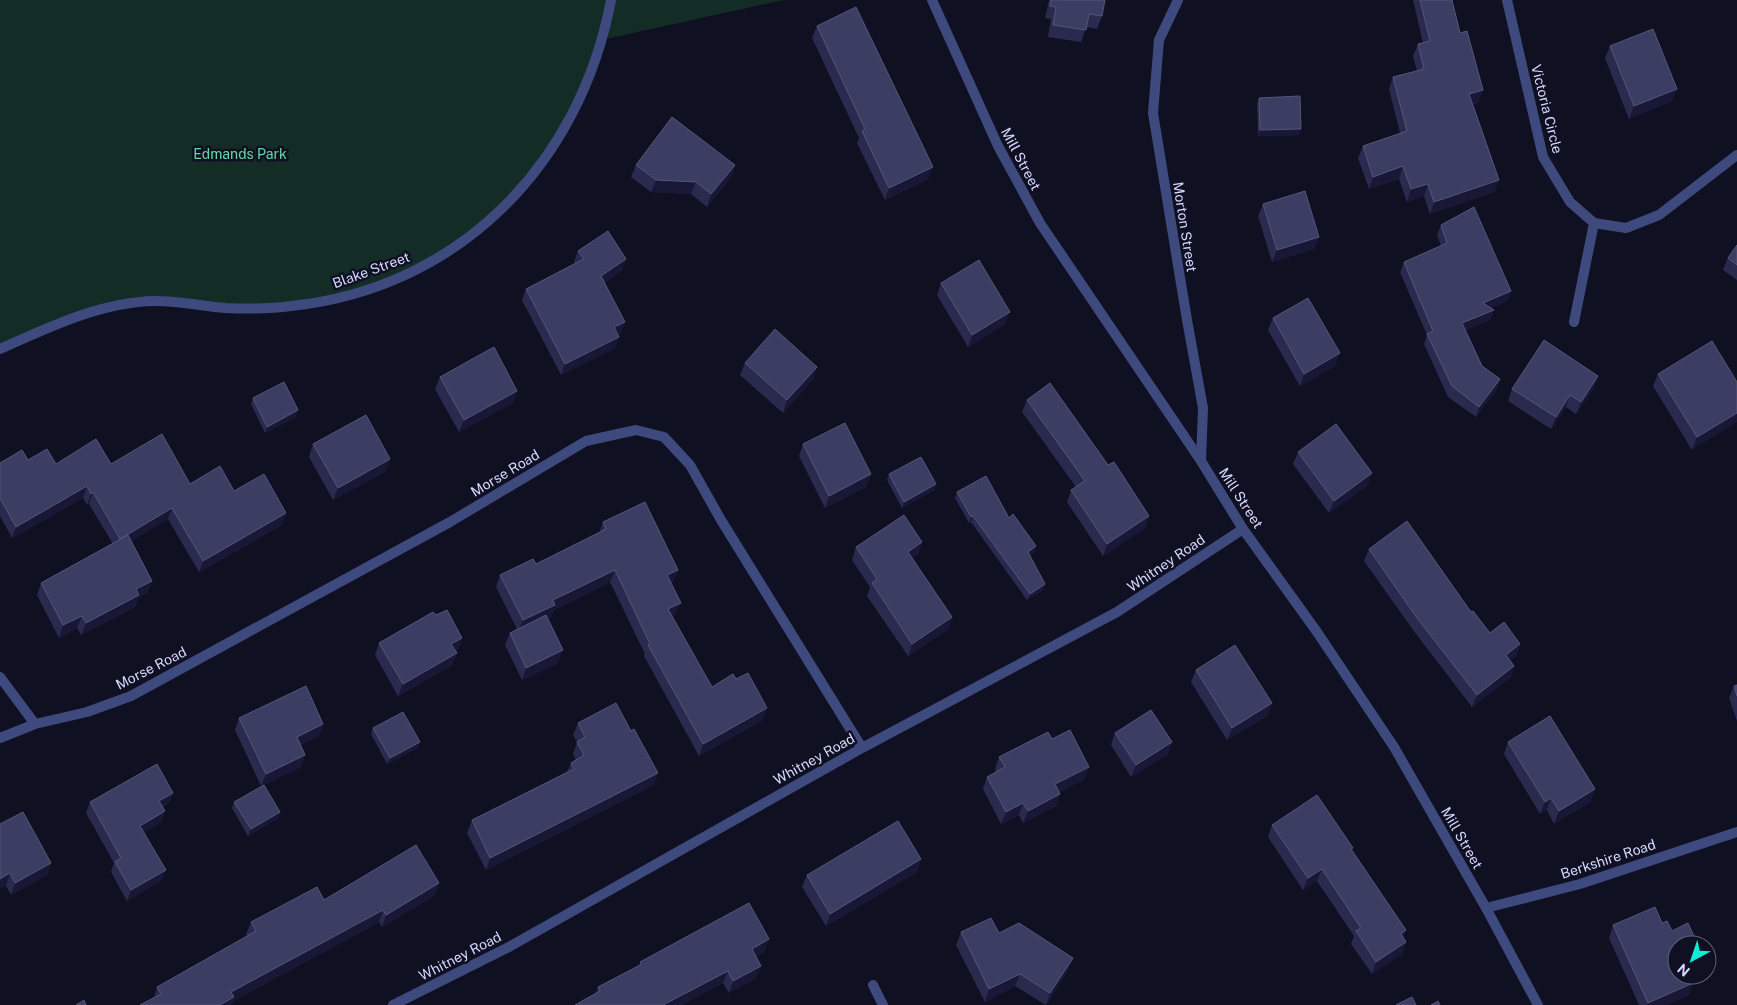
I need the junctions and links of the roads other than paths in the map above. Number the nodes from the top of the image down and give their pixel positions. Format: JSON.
{"nodes":[{"id":1,"x":610,"y":0,"type":"edge"},
{"id":2,"x":932,"y":0,"type":"edge"},
{"id":3,"x":1178,"y":0,"type":"edge"},
{"id":4,"x":1506,"y":0,"type":"edge"},
{"id":5,"x":1737,"y":155,"type":"edge"},
{"id":6,"x":1594,"y":222,"type":"junction"},
{"id":7,"x":1574,"y":322,"type":"dead end"},
{"id":8,"x":0,"y":349,"type":"edge"},
{"id":9,"x":1201,"y":461,"type":"junction"},
{"id":10,"x":1243,"y":529,"type":"junction"},
{"id":11,"x":0,"y":677,"type":"edge"},
{"id":12,"x":35,"y":724,"type":"junction"},
{"id":13,"x":0,"y":738,"type":"edge"},
{"id":14,"x":862,"y":748,"type":"junction"},
{"id":15,"x":1737,"y":832,"type":"edge"},
{"id":16,"x":1486,"y":908,"type":"junction"},
{"id":17,"x":873,"y":985,"type":"dead end"},
{"id":18,"x":393,"y":1005,"type":"edge"},
{"id":19,"x":883,"y":1005,"type":"edge"},
{"id":20,"x":1538,"y":1005,"type":"edge"}],
"edges":[{"from":1,"to":8,"type":"street","name":"Blake Street"},
{"from":2,"to":9,"type":"street","name":"Mill Street"},
{"from":3,"to":9,"type":"street","name":"Morton Street"},
{"from":4,"to":6,"type":"street","name":"Victoria Circle"},
{"from":5,"to":6,"type":"street","name":"Victoria Circle"},
{"from":6,"to":7,"type":"street"},
{"from":9,"to":10,"type":"street","name":"Mill Street"},
{"from":10,"to":14,"type":"street","name":"Whitney Road"},
{"from":10,"to":16,"type":"street","name":"Mill Street"},
{"from":11,"to":12,"type":"street"},
{"from":12,"to":13,"type":"street","name":"Morse Road"},
{"from":12,"to":14,"type":"street","name":"Morse Road"},
{"from":14,"to":18,"type":"street","name":"Whitney Road"},
{"from":15,"to":16,"type":"street","name":"Berkshire Road"},
{"from":16,"to":20,"type":"street","name":"Mill Street"},
{"from":17,"to":19,"type":"street"}]}
